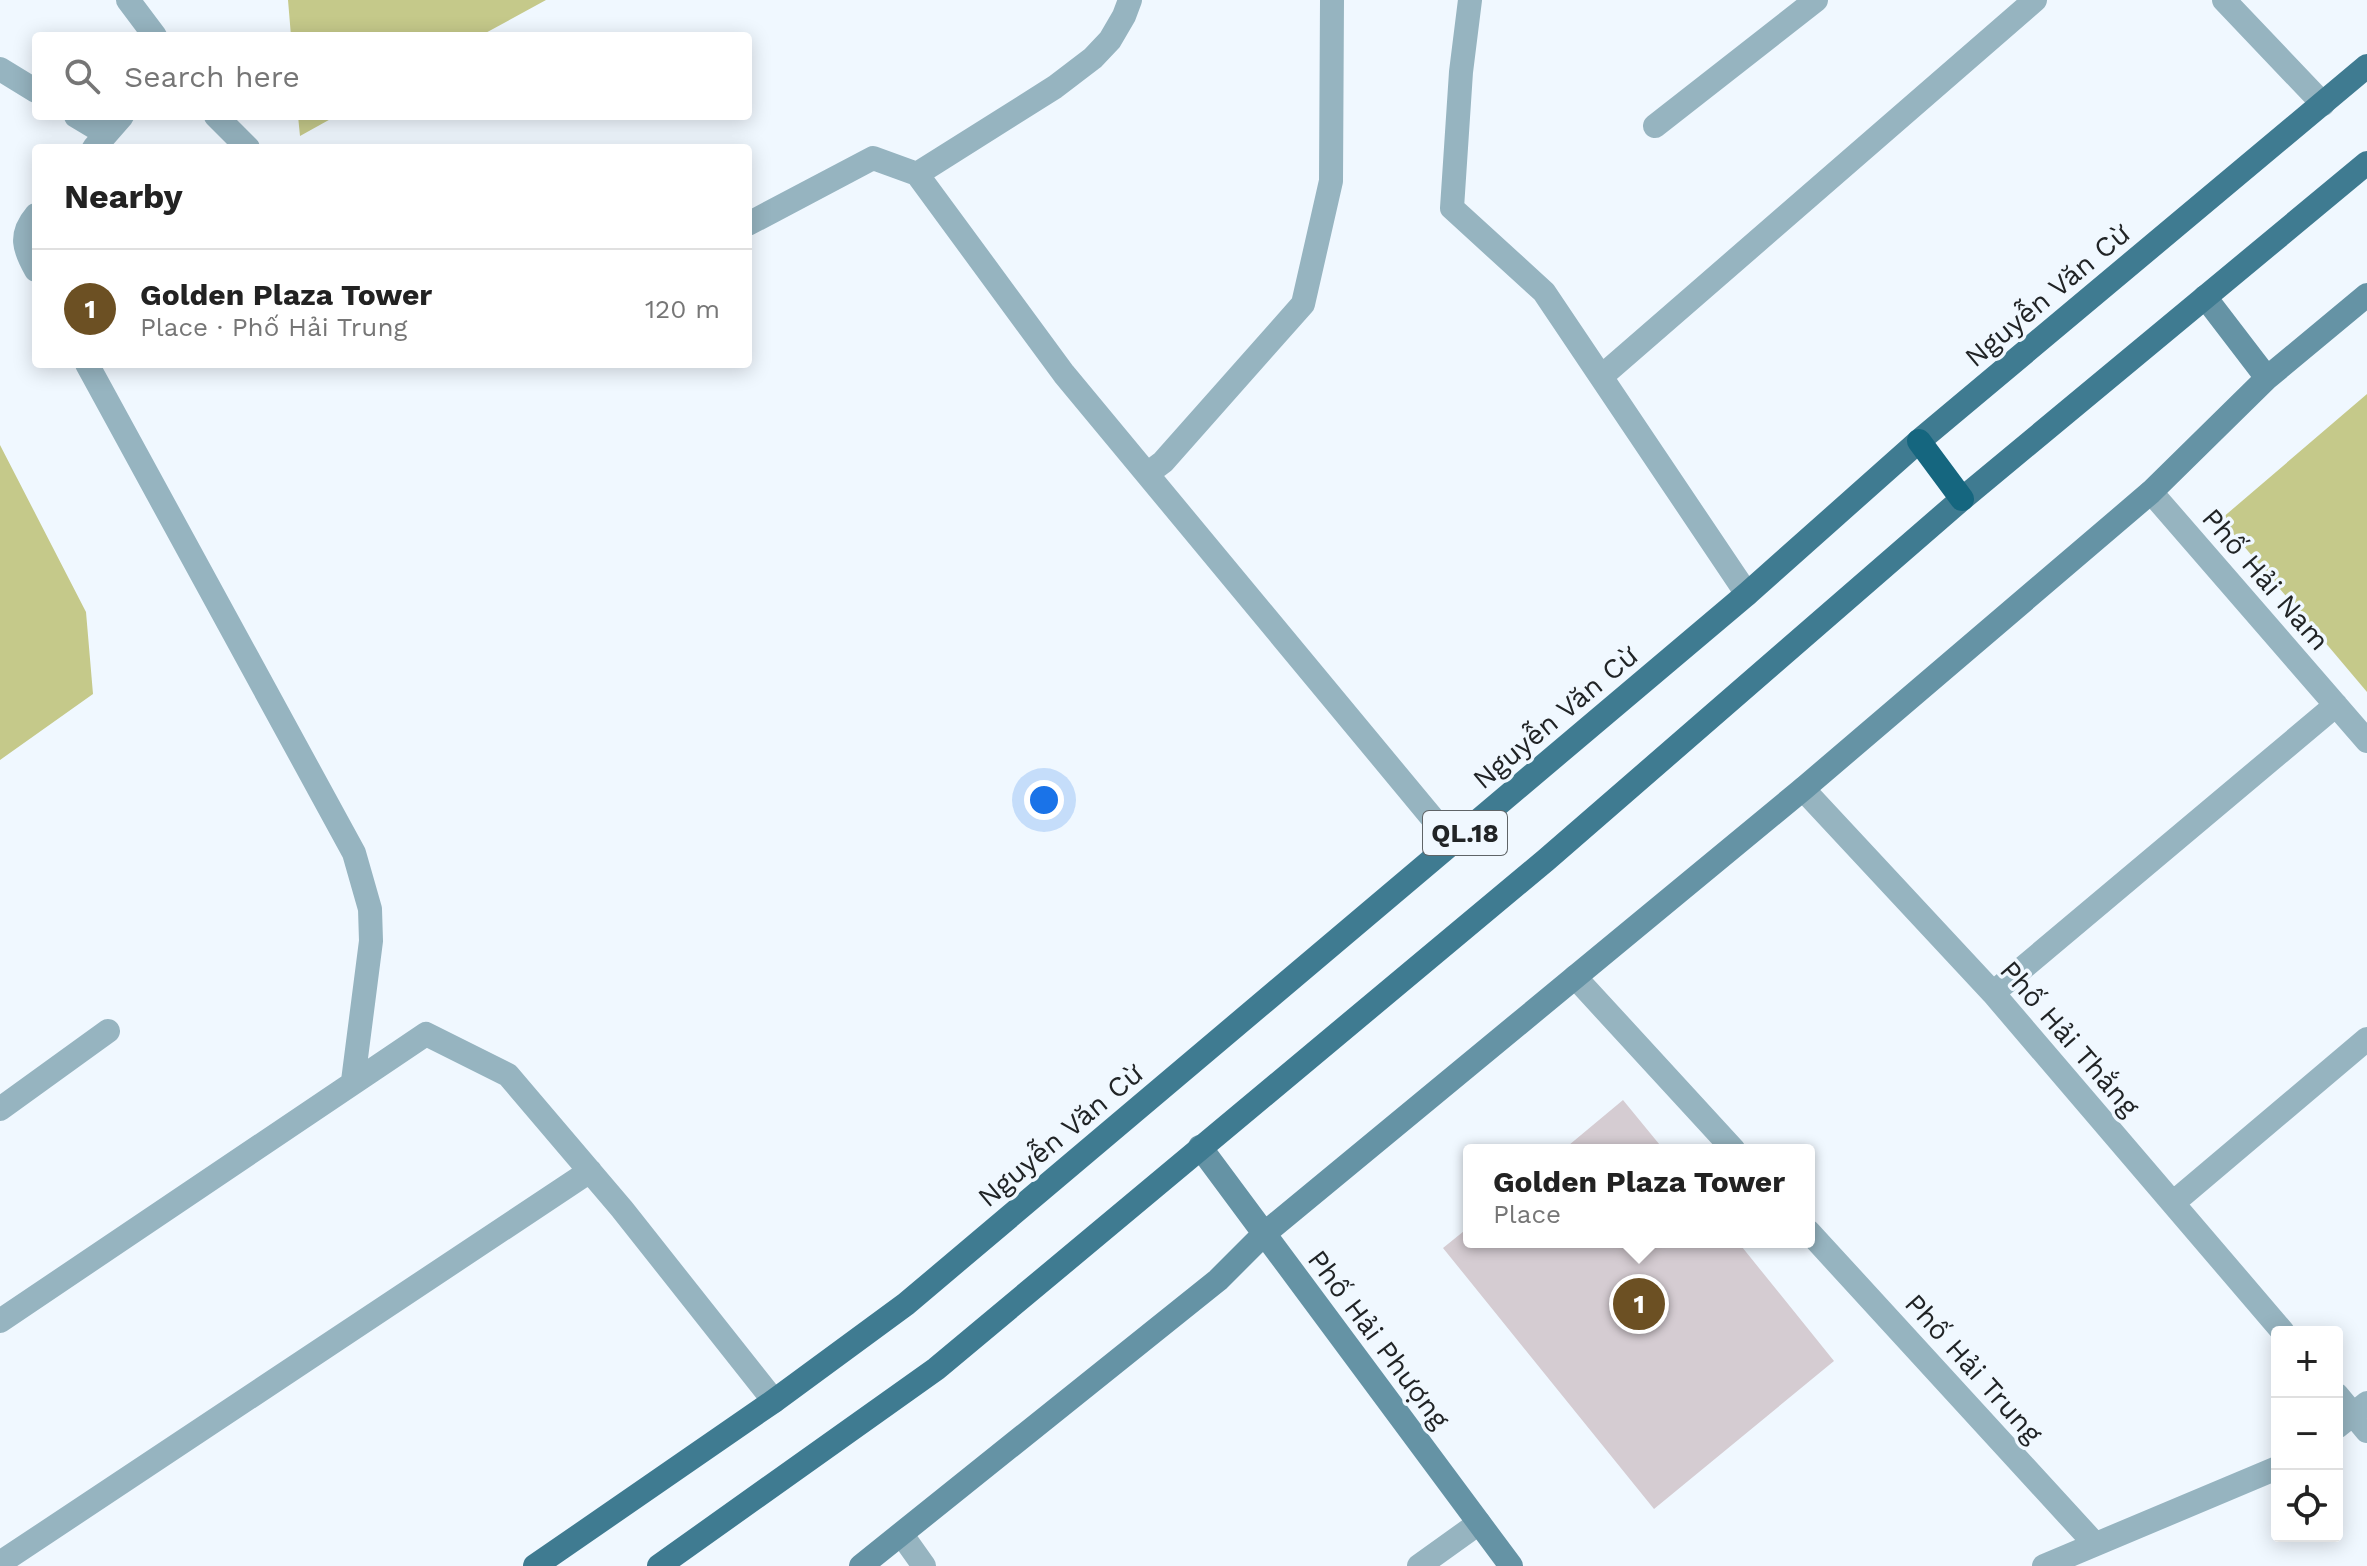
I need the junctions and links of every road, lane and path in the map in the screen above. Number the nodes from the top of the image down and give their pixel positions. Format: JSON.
{"nodes":[{"id":1,"x":128,"y":0,"type":"edge"},
{"id":2,"x":1130,"y":0,"type":"edge"},
{"id":3,"x":1332,"y":0,"type":"edge"},
{"id":4,"x":1470,"y":0,"type":"edge"},
{"id":5,"x":1816,"y":0,"type":"edge"},
{"id":6,"x":2035,"y":0,"type":"edge"},
{"id":7,"x":2224,"y":0,"type":"edge"},
{"id":8,"x":152,"y":32,"type":"edge"},
{"id":9,"x":2367,"y":66,"type":"edge"},
{"id":10,"x":0,"y":69,"type":"edge"},
{"id":11,"x":32,"y":89,"type":"edge"},
{"id":12,"x":2323,"y":104,"type":"junction"},
{"id":13,"x":80,"y":120,"type":"edge"},
{"id":14,"x":118,"y":120,"type":"edge"},
{"id":15,"x":220,"y":120,"type":"edge"},
{"id":16,"x":1655,"y":126,"type":"dead end"},
{"id":17,"x":100,"y":141,"type":"edge"},
{"id":18,"x":244,"y":144,"type":"edge"},
{"id":19,"x":2367,"y":163,"type":"edge"},
{"id":20,"x":917,"y":174,"type":"junction"},
{"id":21,"x":32,"y":220,"type":"edge"},
{"id":22,"x":752,"y":222,"type":"edge"},
{"id":23,"x":32,"y":262,"type":"edge"},
{"id":24,"x":2367,"y":295,"type":"edge"},
{"id":25,"x":2205,"y":297,"type":"junction"},
{"id":26,"x":89,"y":368,"type":"edge"},
{"id":27,"x":1602,"y":376,"type":"junction"},
{"id":28,"x":2267,"y":378,"type":"junction"},
{"id":29,"x":1919,"y":441,"type":"junction"},
{"id":30,"x":1147,"y":474,"type":"junction"},
{"id":31,"x":2151,"y":492,"type":"junction"},
{"id":32,"x":1962,"y":499,"type":"junction"},
{"id":33,"x":1747,"y":594,"type":"junction"},
{"id":34,"x":2336,"y":705,"type":"junction"},
{"id":35,"x":2367,"y":741,"type":"edge"},
{"id":36,"x":1803,"y":789,"type":"junction"},
{"id":37,"x":1453,"y":843,"type":"junction"},
{"id":38,"x":1575,"y":977,"type":"junction"},
{"id":39,"x":1993,"y":993,"type":"junction"},
{"id":40,"x":108,"y":1031,"type":"dead end"},
{"id":41,"x":2367,"y":1039,"type":"edge"},
{"id":42,"x":353,"y":1081,"type":"junction"},
{"id":43,"x":0,"y":1109,"type":"edge"},
{"id":44,"x":1728,"y":1144,"type":"edge"},
{"id":45,"x":1200,"y":1147,"type":"junction"},
{"id":46,"x":590,"y":1171,"type":"junction"},
{"id":47,"x":2173,"y":1203,"type":"junction"},
{"id":48,"x":1264,"y":1234,"type":"junction"},
{"id":49,"x":1815,"y":1239,"type":"edge"},
{"id":50,"x":0,"y":1321,"type":"edge"},
{"id":51,"x":2278,"y":1326,"type":"edge"},
{"id":52,"x":2339,"y":1398,"type":"edge"},
{"id":53,"x":774,"y":1401,"type":"junction"},
{"id":54,"x":2356,"y":1419,"type":"edge"},
{"id":55,"x":2272,"y":1470,"type":"edge"},
{"id":56,"x":1479,"y":1523,"type":"junction"},
{"id":57,"x":902,"y":1535,"type":"junction"},
{"id":58,"x":2095,"y":1544,"type":"junction"},
{"id":59,"x":0,"y":1563,"type":"edge"},
{"id":60,"x":535,"y":1566,"type":"edge"},
{"id":61,"x":659,"y":1566,"type":"edge"},
{"id":62,"x":861,"y":1566,"type":"edge"},
{"id":63,"x":924,"y":1566,"type":"edge"},
{"id":64,"x":1419,"y":1566,"type":"edge"},
{"id":65,"x":1511,"y":1566,"type":"edge"},
{"id":66,"x":2044,"y":1566,"type":"edge"}],
"edges":[{"from":1,"to":8,"type":"street"},
{"from":2,"to":20,"type":"street"},
{"from":3,"to":30,"type":"street"},
{"from":4,"to":27,"type":"street"},
{"from":5,"to":16,"type":"street"},
{"from":6,"to":27,"type":"street"},
{"from":7,"to":12,"type":"street"},
{"from":9,"to":12,"type":"main road","name":"Nguyễn Văn Cừ","number":"QL.18"},
{"from":10,"to":11,"type":"street"},
{"from":12,"to":29,"type":"main road","name":"Nguyễn Văn Cừ","number":"QL.18"},
{"from":13,"to":17,"type":"street"},
{"from":14,"to":17,"type":"street"},
{"from":15,"to":18,"type":"street"},
{"from":19,"to":25,"type":"main road","number":"QL.18"},
{"from":20,"to":22,"type":"street"},
{"from":20,"to":30,"type":"street"},
{"from":21,"to":23,"type":"street"},
{"from":24,"to":28,"type":"street"},
{"from":25,"to":28,"type":"street"},
{"from":25,"to":32,"type":"main road","number":"QL.18"},
{"from":26,"to":42,"type":"street"},
{"from":27,"to":33,"type":"street"},
{"from":28,"to":31,"type":"street"},
{"from":29,"to":32,"type":"highway"},
{"from":29,"to":33,"type":"main road","name":"Nguyễn Văn Cừ","number":"QL.18"},
{"from":30,"to":37,"type":"street"},
{"from":31,"to":34,"type":"street","name":"Phố Hải Nam"},
{"from":31,"to":36,"type":"street"},
{"from":32,"to":45,"type":"main road","number":"QL.18"},
{"from":33,"to":37,"type":"main road","name":"Nguyễn Văn Cừ","number":"QL.18"},
{"from":34,"to":35,"type":"street","name":"Phố Hải Nam"},
{"from":34,"to":39,"type":"street"},
{"from":36,"to":38,"type":"street"},
{"from":36,"to":39,"type":"street","name":"Phố Hải Thắng"},
{"from":37,"to":53,"type":"main road","name":"Nguyễn Văn Cừ","number":"QL.18"},
{"from":38,"to":44,"type":"street"},
{"from":38,"to":48,"type":"street"},
{"from":39,"to":47,"type":"street","name":"Phố Hải Thắng"},
{"from":40,"to":43,"type":"street"},
{"from":41,"to":47,"type":"street"},
{"from":42,"to":46,"type":"street"},
{"from":42,"to":50,"type":"street"},
{"from":45,"to":48,"type":"street","name":"Phố Hải Phượng"},
{"from":45,"to":61,"type":"main road","number":"QL.18"},
{"from":46,"to":53,"type":"street"},
{"from":46,"to":59,"type":"street"},
{"from":47,"to":51,"type":"street","name":"Phố Hải Thắng"},
{"from":48,"to":56,"type":"street","name":"Phố Hải Phượng"},
{"from":48,"to":57,"type":"street"},
{"from":49,"to":58,"type":"street","name":"Phố Hải Trung"},
{"from":52,"to":54,"type":"street"},
{"from":53,"to":60,"type":"main road","name":"Nguyễn Văn Cừ","number":"QL.18"},
{"from":55,"to":58,"type":"street"},
{"from":56,"to":64,"type":"street"},
{"from":56,"to":65,"type":"street","name":"Phố Hải Phượng"},
{"from":57,"to":62,"type":"street"},
{"from":57,"to":63,"type":"street"},
{"from":58,"to":66,"type":"street"}]}
